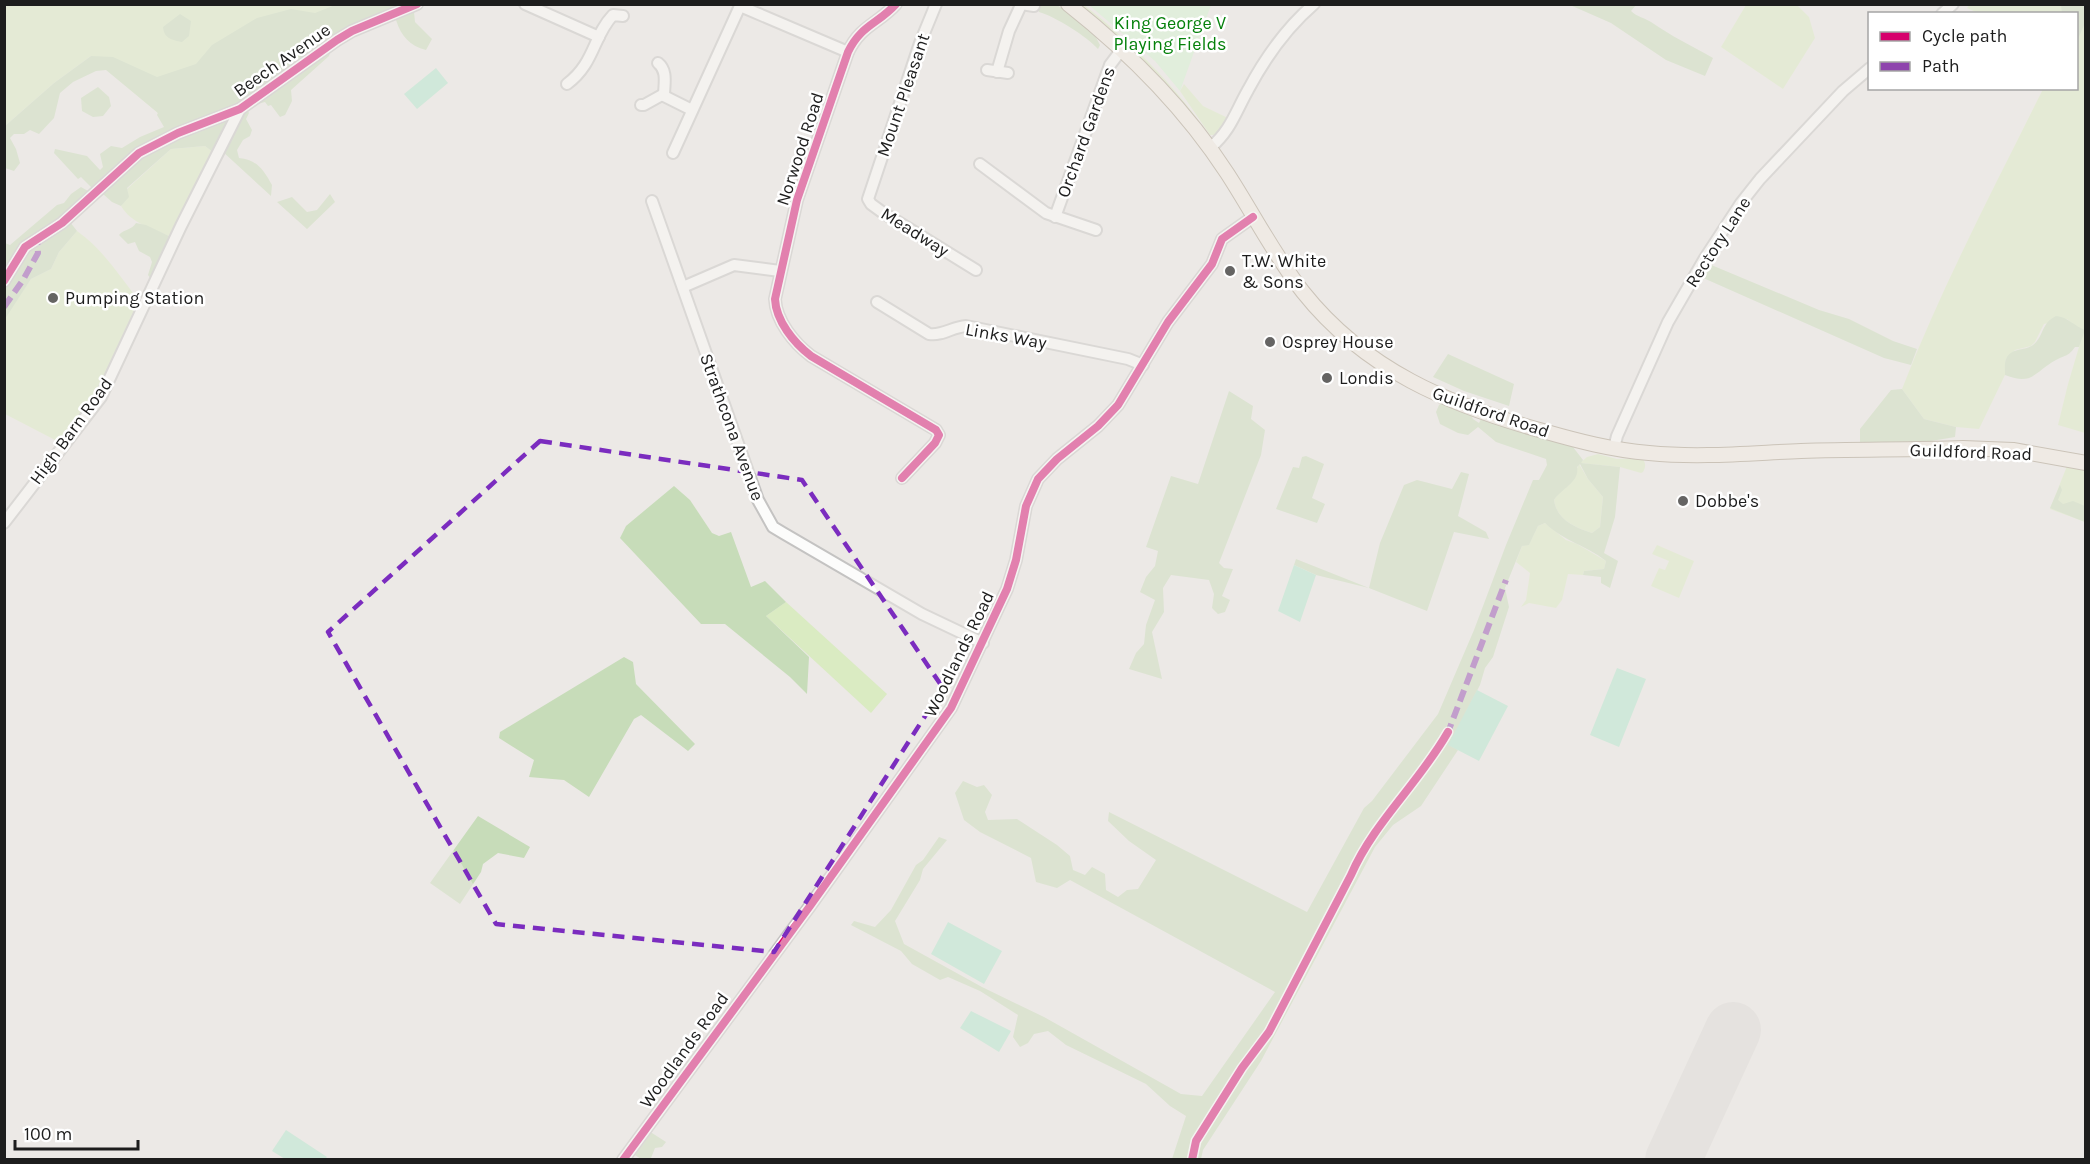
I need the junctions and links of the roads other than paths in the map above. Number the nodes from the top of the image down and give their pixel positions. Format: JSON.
{"nodes":[{"id":1,"x":417,"y":4,"type":"edge"},
{"id":2,"x":525,"y":4,"type":"edge"},
{"id":3,"x":896,"y":4,"type":"edge"},
{"id":4,"x":936,"y":4,"type":"edge"},
{"id":5,"x":1068,"y":4,"type":"edge"},
{"id":6,"x":1314,"y":4,"type":"edge"},
{"id":7,"x":1034,"y":6,"type":"dead end"},
{"id":8,"x":623,"y":16,"type":"dead end"},
{"id":9,"x":599,"y":37,"type":"junction"},
{"id":10,"x":1122,"y":49,"type":"junction"},
{"id":11,"x":848,"y":52,"type":"junction"},
{"id":12,"x":658,"y":63,"type":"dead end"},
{"id":13,"x":1868,"y":69,"type":"edge"},
{"id":14,"x":997,"y":72,"type":"dead end"},
{"id":15,"x":567,"y":84,"type":"dead end"},
{"id":16,"x":664,"y":96,"type":"junction"},
{"id":17,"x":640,"y":105,"type":"dead end"},
{"id":18,"x":240,"y":109,"type":"junction"},
{"id":19,"x":692,"y":110,"type":"junction"},
{"id":20,"x":1209,"y":148,"type":"junction"},
{"id":21,"x":673,"y":153,"type":"dead end"},
{"id":22,"x":980,"y":164,"type":"dead end"},
{"id":23,"x":872,"y":186,"type":"joint"},
{"id":24,"x":652,"y":201,"type":"dead end"},
{"id":25,"x":1055,"y":217,"type":"junction"},
{"id":26,"x":1253,"y":217,"type":"junction"},
{"id":27,"x":1096,"y":230,"type":"dead end"},
{"id":28,"x":976,"y":270,"type":"dead end"},
{"id":29,"x":780,"y":271,"type":"junction"},
{"id":30,"x":4,"y":281,"type":"edge"},
{"id":31,"x":683,"y":287,"type":"junction"},
{"id":32,"x":878,"y":302,"type":"dead end"},
{"id":33,"x":1143,"y":365,"type":"junction"},
{"id":34,"x":1614,"y":448,"type":"junction"},
{"id":35,"x":2085,"y":463,"type":"edge"},
{"id":36,"x":902,"y":478,"type":"dead end"},
{"id":37,"x":4,"y":523,"type":"edge"},
{"id":38,"x":983,"y":643,"type":"junction"},
{"id":39,"x":623,"y":1160,"type":"edge"}],
"edges":[{"from":1,"to":18,"type":"street","name":"Beech Avenue"},
{"from":2,"to":9,"type":"street"},
{"from":3,"to":11,"type":"street","name":"Norwood Road"},
{"from":4,"to":23,"type":"street","name":"Mount Pleasant"},
{"from":5,"to":10,"type":"main road","name":"Guildford Road"},
{"from":6,"to":20,"type":"street"},
{"from":7,"to":14,"type":"street"},
{"from":8,"to":9,"type":"street"},
{"from":9,"to":15,"type":"street"},
{"from":10,"to":20,"type":"main road","name":"Guildford Road"},
{"from":10,"to":25,"type":"street","name":"Orchard Gardens"},
{"from":11,"to":19,"type":"street"},
{"from":11,"to":29,"type":"street","name":"Norwood Road"},
{"from":12,"to":16,"type":"street"},
{"from":13,"to":34,"type":"street","name":"Rectory Lane"},
{"from":16,"to":17,"type":"street"},
{"from":16,"to":19,"type":"street"},
{"from":18,"to":30,"type":"street","name":"Beech Avenue"},
{"from":18,"to":37,"type":"street","name":"High Barn Road"},
{"from":19,"to":21,"type":"street"},
{"from":20,"to":26,"type":"main road","name":"Guildford Road"},
{"from":22,"to":25,"type":"street","name":"Orchard Gardens"},
{"from":23,"to":28,"type":"street","name":"Meadway"},
{"from":24,"to":31,"type":"street","name":"Strathcona Avenue"},
{"from":25,"to":27,"type":"street","name":"Orchard Gardens"},
{"from":26,"to":33,"type":"street","name":"Woodlands Road"},
{"from":26,"to":34,"type":"main road","name":"Guildford Road"},
{"from":29,"to":31,"type":"street"},
{"from":29,"to":36,"type":"street","name":"Norwood Road"},
{"from":31,"to":38,"type":"street","name":"Strathcona Avenue"},
{"from":32,"to":33,"type":"street","name":"Links Way"},
{"from":33,"to":38,"type":"street","name":"Woodlands Road"},
{"from":34,"to":35,"type":"main road","name":"Guildford Road"},
{"from":38,"to":39,"type":"street","name":"Woodlands Road"}]}
